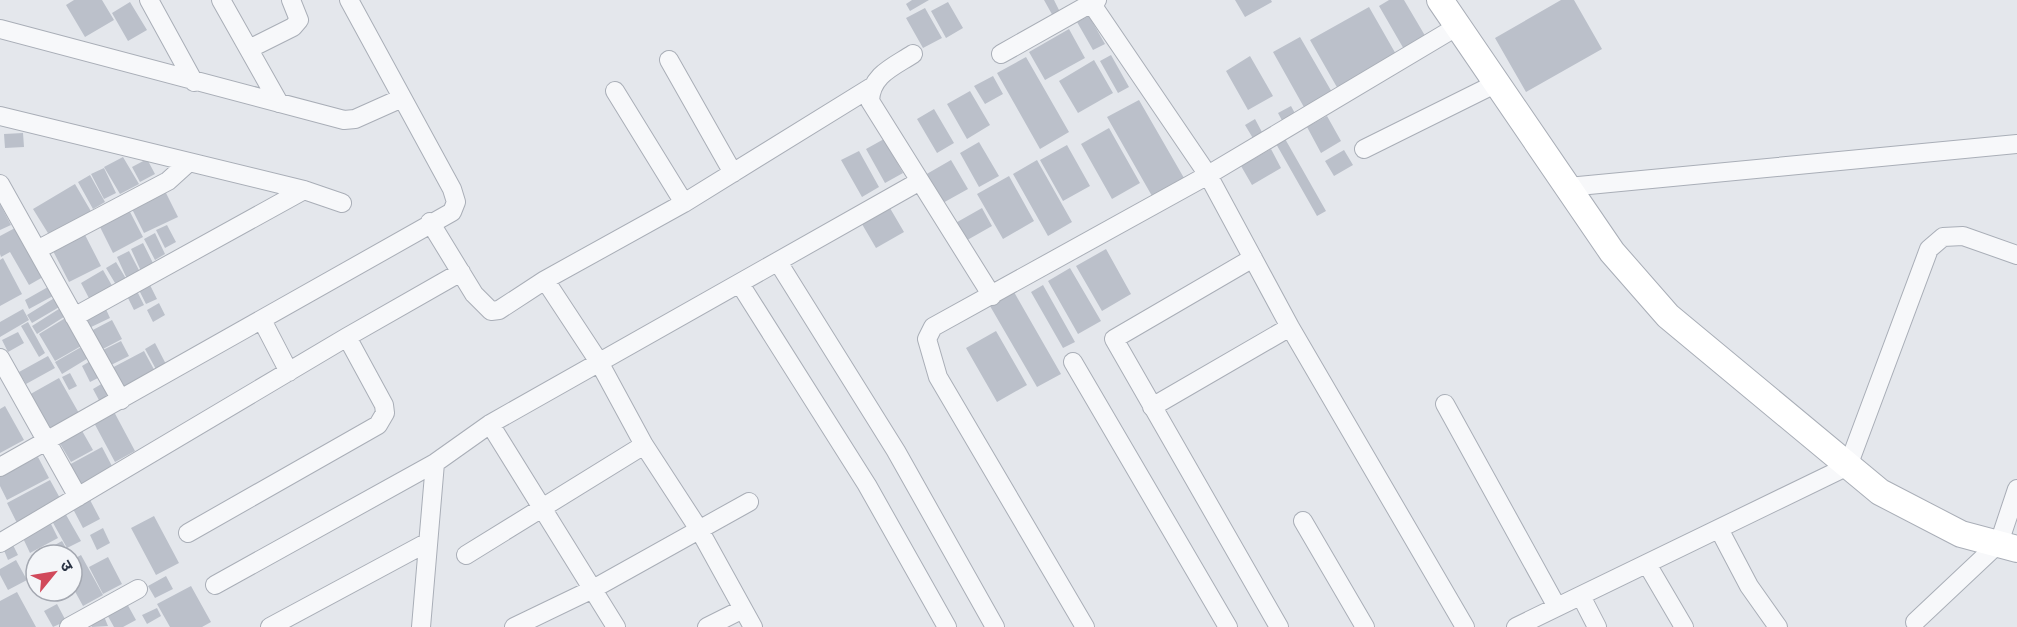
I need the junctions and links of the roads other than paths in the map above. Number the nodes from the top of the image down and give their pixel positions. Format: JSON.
{"nodes":[{"id":1,"x":149,"y":0,"type":"edge"},
{"id":2,"x":221,"y":0,"type":"edge"},
{"id":3,"x":291,"y":0,"type":"edge"},
{"id":4,"x":349,"y":0,"type":"edge"},
{"id":5,"x":1440,"y":0,"type":"edge"},
{"id":6,"x":1092,"y":1,"type":"edge"},
{"id":7,"x":1458,"y":26,"type":"junction"},
{"id":8,"x":0,"y":29,"type":"edge"},
{"id":9,"x":249,"y":49,"type":"junction"},
{"id":10,"x":913,"y":54,"type":"dead end"},
{"id":11,"x":1001,"y":54,"type":"dead end"},
{"id":12,"x":669,"y":60,"type":"dead end"},
{"id":13,"x":194,"y":82,"type":"junction"},
{"id":14,"x":1497,"y":83,"type":"junction"},
{"id":15,"x":870,"y":88,"type":"junction"},
{"id":16,"x":615,"y":90,"type":"dead end"},
{"id":17,"x":402,"y":98,"type":"junction"},
{"id":18,"x":279,"y":103,"type":"junction"},
{"id":19,"x":0,"y":116,"type":"edge"},
{"id":20,"x":2017,"y":144,"type":"edge"},
{"id":21,"x":1364,"y":148,"type":"dead end"},
{"id":22,"x":189,"y":162,"type":"junction"},
{"id":23,"x":732,"y":173,"type":"junction"},
{"id":24,"x":1208,"y":175,"type":"junction"},
{"id":25,"x":920,"y":181,"type":"junction"},
{"id":26,"x":0,"y":184,"type":"edge"},
{"id":27,"x":1568,"y":187,"type":"junction"},
{"id":28,"x":304,"y":190,"type":"junction"},
{"id":29,"x":342,"y":203,"type":"dead end"},
{"id":30,"x":684,"y":203,"type":"junction"},
{"id":31,"x":430,"y":222,"type":"junction"},
{"id":32,"x":37,"y":250,"type":"junction"},
{"id":33,"x":2017,"y":255,"type":"edge"},
{"id":34,"x":1253,"y":258,"type":"junction"},
{"id":35,"x":778,"y":262,"type":"junction"},
{"id":36,"x":461,"y":272,"type":"junction"},
{"id":37,"x":545,"y":280,"type":"junction"},
{"id":38,"x":740,"y":284,"type":"junction"},
{"id":39,"x":992,"y":296,"type":"junction"},
{"id":40,"x":74,"y":317,"type":"junction"},
{"id":41,"x":262,"y":320,"type":"junction"},
{"id":42,"x":1290,"y":327,"type":"junction"},
{"id":43,"x":347,"y":337,"type":"junction"},
{"id":44,"x":0,"y":358,"type":"edge"},
{"id":45,"x":599,"y":362,"type":"junction"},
{"id":46,"x":1073,"y":362,"type":"dead end"},
{"id":47,"x":289,"y":372,"type":"junction"},
{"id":48,"x":121,"y":400,"type":"junction"},
{"id":49,"x":1445,"y":404,"type":"dead end"},
{"id":50,"x":1152,"y":407,"type":"junction"},
{"id":51,"x":490,"y":424,"type":"junction"},
{"id":52,"x":46,"y":442,"type":"junction"},
{"id":53,"x":644,"y":445,"type":"junction"},
{"id":54,"x":435,"y":463,"type":"junction"},
{"id":55,"x":1848,"y":466,"type":"junction"},
{"id":56,"x":0,"y":467,"type":"edge"},
{"id":57,"x":2017,"y":489,"type":"edge"},
{"id":58,"x":78,"y":497,"type":"junction"},
{"id":59,"x":749,"y":502,"type":"dead end"},
{"id":60,"x":541,"y":508,"type":"junction"},
{"id":61,"x":1304,"y":521,"type":"dead end"},
{"id":62,"x":1719,"y":529,"type":"junction"},
{"id":63,"x":700,"y":531,"type":"junction"},
{"id":64,"x":188,"y":533,"type":"dead end"},
{"id":65,"x":428,"y":542,"type":"junction"},
{"id":66,"x":0,"y":543,"type":"edge"},
{"id":67,"x":2008,"y":546,"type":"edge"},
{"id":68,"x":466,"y":555,"type":"dead end"},
{"id":69,"x":1647,"y":564,"type":"junction"},
{"id":70,"x":215,"y":585,"type":"dead end"},
{"id":71,"x":138,"y":589,"type":"dead end"},
{"id":72,"x":592,"y":589,"type":"junction"},
{"id":73,"x":1581,"y":596,"type":"junction"},
{"id":74,"x":1557,"y":607,"type":"junction"},
{"id":75,"x":743,"y":609,"type":"junction"},
{"id":76,"x":1915,"y":622,"type":"dead end"},
{"id":77,"x":416,"y":624,"type":"edge"},
{"id":78,"x":273,"y":626,"type":"edge"},
{"id":79,"x":69,"y":627,"type":"edge"},
{"id":80,"x":514,"y":627,"type":"edge"},
{"id":81,"x":616,"y":627,"type":"edge"},
{"id":82,"x":707,"y":627,"type":"edge"},
{"id":83,"x":753,"y":627,"type":"edge"},
{"id":84,"x":946,"y":627,"type":"edge"},
{"id":85,"x":995,"y":627,"type":"edge"},
{"id":86,"x":1085,"y":627,"type":"edge"},
{"id":87,"x":1228,"y":627,"type":"edge"},
{"id":88,"x":1279,"y":627,"type":"edge"},
{"id":89,"x":1365,"y":627,"type":"edge"},
{"id":90,"x":1465,"y":627,"type":"edge"},
{"id":91,"x":1516,"y":627,"type":"edge"},
{"id":92,"x":1598,"y":627,"type":"edge"},
{"id":93,"x":1684,"y":627,"type":"edge"},
{"id":94,"x":1778,"y":627,"type":"edge"}],
"edges":[{"from":1,"to":13,"type":"street"},
{"from":2,"to":9,"type":"street"},
{"from":3,"to":9,"type":"street"},
{"from":4,"to":17,"type":"street"},
{"from":5,"to":7,"type":"street"},
{"from":6,"to":11,"type":"street"},
{"from":6,"to":24,"type":"street"},
{"from":7,"to":14,"type":"street"},
{"from":7,"to":24,"type":"street"},
{"from":8,"to":13,"type":"street"},
{"from":9,"to":18,"type":"street"},
{"from":10,"to":15,"type":"street"},
{"from":12,"to":23,"type":"street"},
{"from":13,"to":18,"type":"street"},
{"from":14,"to":21,"type":"street"},
{"from":14,"to":27,"type":"street"},
{"from":15,"to":23,"type":"street"},
{"from":15,"to":25,"type":"street"},
{"from":16,"to":30,"type":"street"},
{"from":17,"to":18,"type":"street"},
{"from":17,"to":31,"type":"street"},
{"from":19,"to":22,"type":"street"},
{"from":20,"to":27,"type":"street"},
{"from":22,"to":28,"type":"street"},
{"from":22,"to":32,"type":"street"},
{"from":23,"to":30,"type":"street"},
{"from":24,"to":34,"type":"street"},
{"from":24,"to":39,"type":"street"},
{"from":25,"to":35,"type":"street"},
{"from":25,"to":39,"type":"street"},
{"from":26,"to":32,"type":"street"},
{"from":27,"to":55,"type":"street"},
{"from":28,"to":29,"type":"street"},
{"from":28,"to":40,"type":"street"},
{"from":30,"to":37,"type":"street"},
{"from":31,"to":36,"type":"street"},
{"from":31,"to":41,"type":"street"},
{"from":32,"to":40,"type":"street"},
{"from":33,"to":55,"type":"street"},
{"from":34,"to":42,"type":"street"},
{"from":34,"to":50,"type":"street"},
{"from":35,"to":38,"type":"street"},
{"from":35,"to":85,"type":"street"},
{"from":36,"to":37,"type":"street"},
{"from":36,"to":43,"type":"street"},
{"from":37,"to":45,"type":"street"},
{"from":38,"to":45,"type":"street"},
{"from":38,"to":84,"type":"street"},
{"from":39,"to":86,"type":"street"},
{"from":40,"to":48,"type":"street"},
{"from":41,"to":47,"type":"street"},
{"from":41,"to":48,"type":"street"},
{"from":42,"to":50,"type":"street"},
{"from":42,"to":90,"type":"street"},
{"from":43,"to":47,"type":"street"},
{"from":43,"to":64,"type":"street"},
{"from":44,"to":52,"type":"street"},
{"from":45,"to":51,"type":"street"},
{"from":45,"to":53,"type":"street"},
{"from":46,"to":87,"type":"street"},
{"from":47,"to":58,"type":"street"},
{"from":48,"to":52,"type":"street"},
{"from":49,"to":74,"type":"street"},
{"from":50,"to":88,"type":"street"},
{"from":51,"to":54,"type":"street"},
{"from":51,"to":60,"type":"street"},
{"from":52,"to":56,"type":"street"},
{"from":52,"to":58,"type":"street"},
{"from":53,"to":60,"type":"street"},
{"from":53,"to":63,"type":"street"},
{"from":54,"to":65,"type":"street"},
{"from":54,"to":70,"type":"street"},
{"from":55,"to":62,"type":"street"},
{"from":55,"to":67,"type":"street"},
{"from":57,"to":67,"type":"street"},
{"from":58,"to":66,"type":"street"},
{"from":59,"to":63,"type":"street"},
{"from":60,"to":68,"type":"street"},
{"from":60,"to":72,"type":"street"},
{"from":61,"to":89,"type":"street"},
{"from":62,"to":69,"type":"street"},
{"from":62,"to":94,"type":"street"},
{"from":63,"to":72,"type":"street"},
{"from":63,"to":75,"type":"street"},
{"from":65,"to":77,"type":"street"},
{"from":65,"to":78,"type":"street"},
{"from":67,"to":76,"type":"street"},
{"from":69,"to":73,"type":"street"},
{"from":69,"to":93,"type":"street"},
{"from":71,"to":79,"type":"street"},
{"from":72,"to":80,"type":"street"},
{"from":72,"to":81,"type":"street"},
{"from":73,"to":74,"type":"street"},
{"from":73,"to":92,"type":"street"},
{"from":74,"to":91,"type":"street"},
{"from":75,"to":82,"type":"street"},
{"from":75,"to":83,"type":"street"}]}
